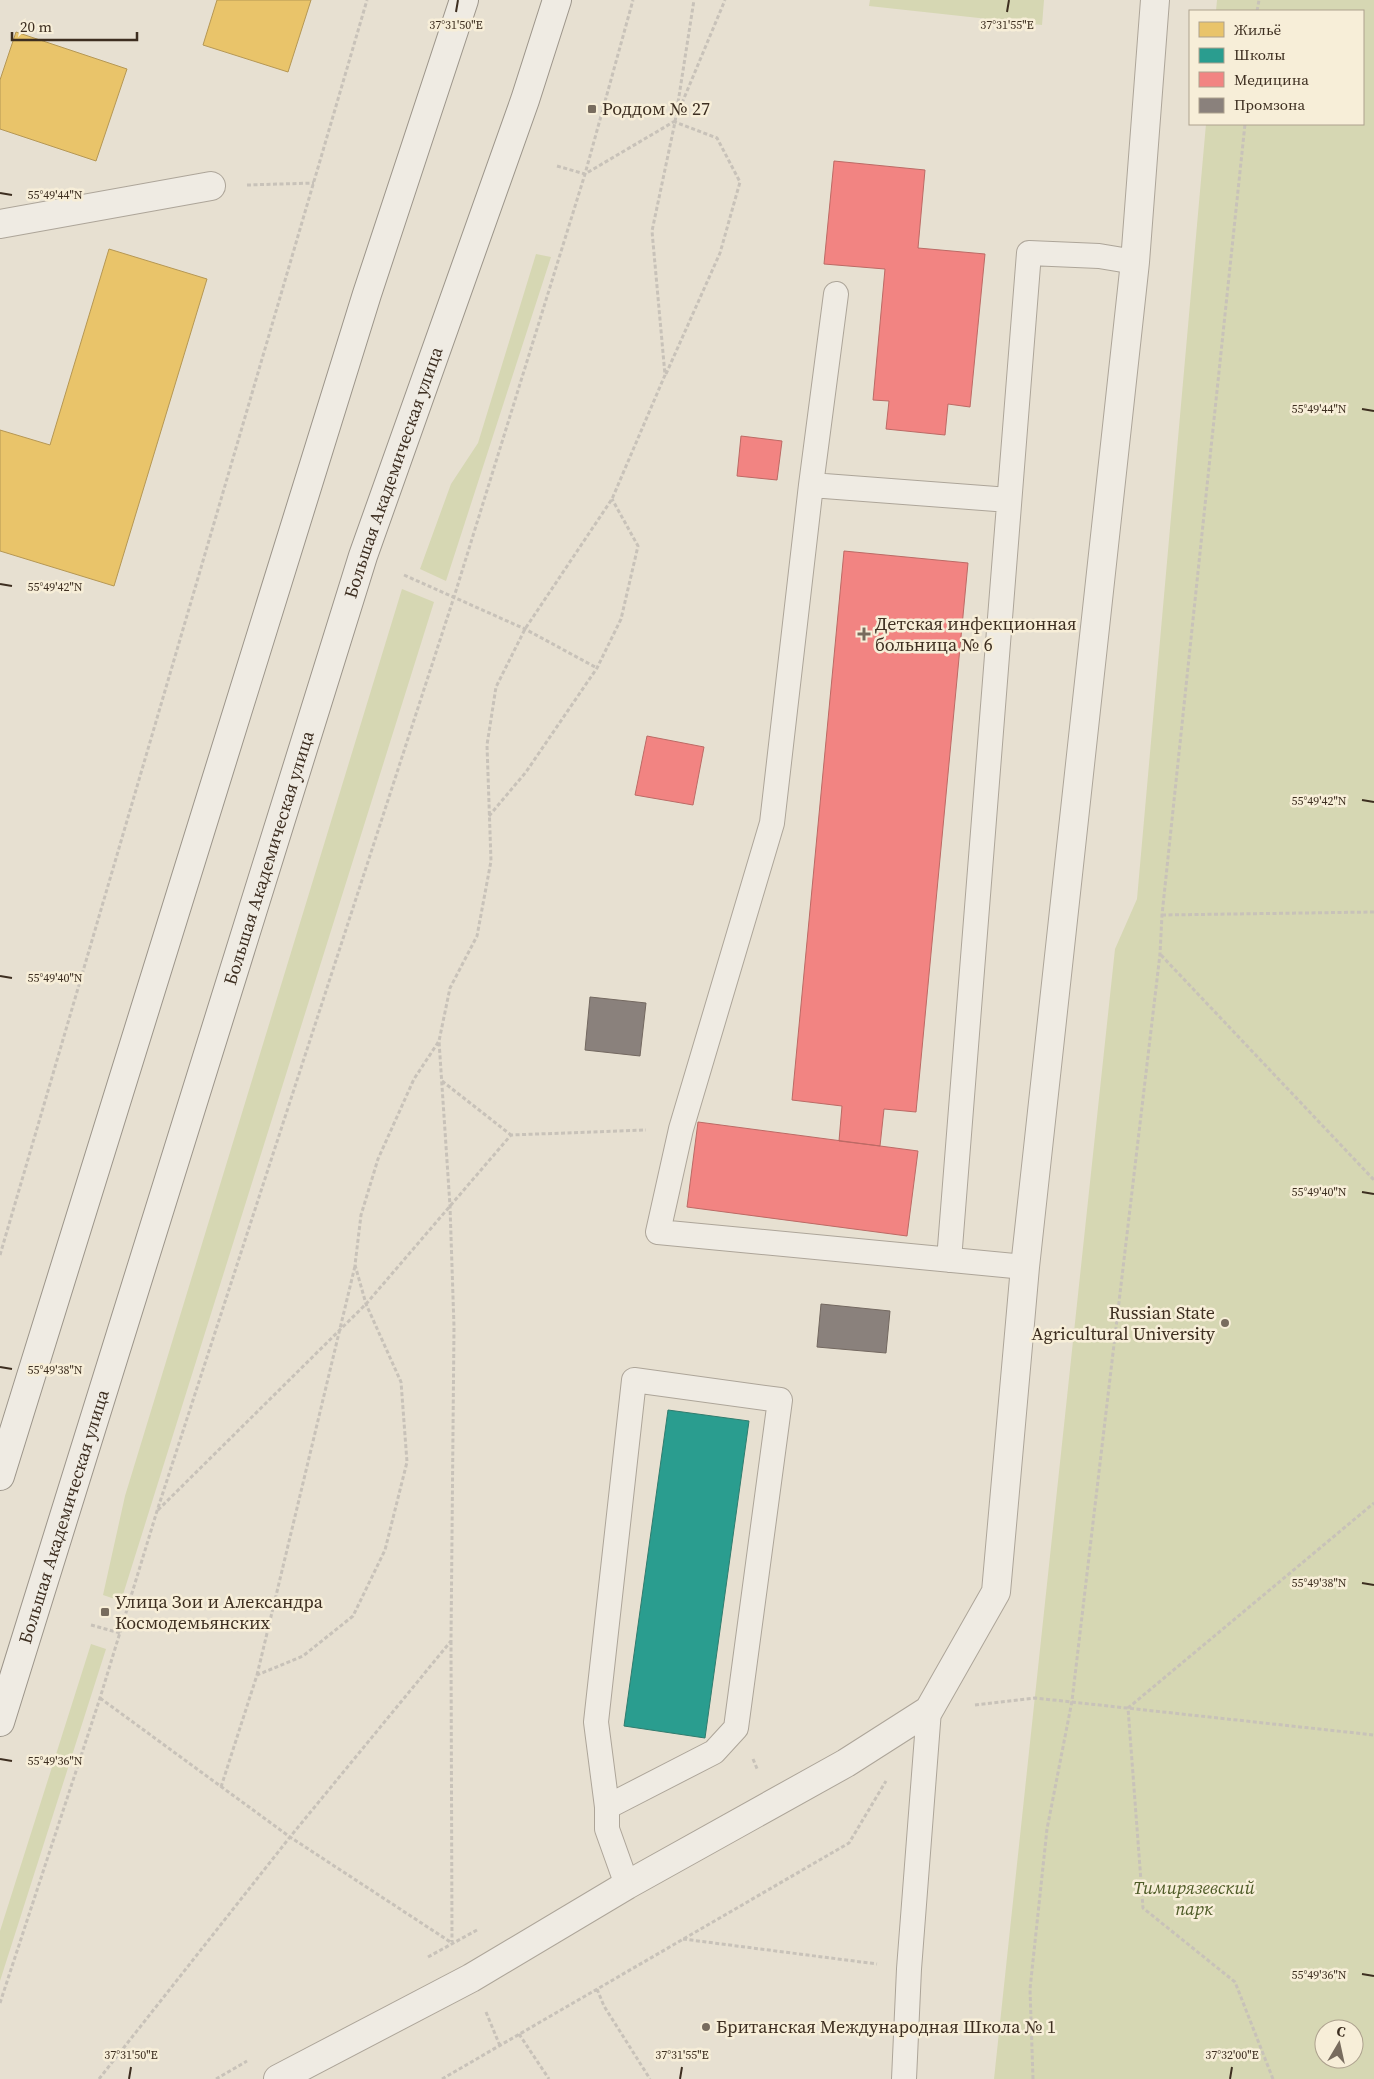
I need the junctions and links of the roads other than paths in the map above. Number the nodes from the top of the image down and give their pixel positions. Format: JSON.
{"nodes":[{"id":1,"x":464,"y":0,"type":"edge"},
{"id":2,"x":557,"y":0,"type":"edge"},
{"id":3,"x":1156,"y":0,"type":"edge"},
{"id":4,"x":211,"y":186,"type":"road end"},
{"id":5,"x":0,"y":224,"type":"edge"},
{"id":6,"x":1135,"y":262,"type":"junction"},
{"id":7,"x":836,"y":294,"type":"dead end"},
{"id":8,"x":811,"y":485,"type":"junction"},
{"id":9,"x":1009,"y":500,"type":"junction"},
{"id":10,"x":949,"y":1260,"type":"junction"},
{"id":11,"x":1024,"y":1267,"type":"junction"},
{"id":12,"x":0,"y":1476,"type":"edge"},
{"id":13,"x":929,"y":1710,"type":"junction"},
{"id":14,"x":0,"y":1722,"type":"edge"},
{"id":15,"x":607,"y":1807,"type":"junction"},
{"id":16,"x":627,"y":1885,"type":"junction"},
{"id":17,"x":278,"y":2079,"type":"edge"},
{"id":18,"x":904,"y":2079,"type":"edge"}],
"edges":[{"from":1,"to":12,"type":"main road"},
{"from":2,"to":14,"type":"main road","name":"Большая Академическая улица"},
{"from":3,"to":6,"type":"main road"},
{"from":4,"to":5,"type":"main road"},
{"from":6,"to":9,"type":"lane"},
{"from":6,"to":11,"type":"main road"},
{"from":7,"to":8,"type":"lane"},
{"from":8,"to":9,"type":"lane"},
{"from":8,"to":10,"type":"lane"},
{"from":9,"to":10,"type":"lane"},
{"from":10,"to":11,"type":"lane"},
{"from":11,"to":13,"type":"main road"},
{"from":13,"to":16,"type":"main road"},
{"from":13,"to":18,"type":"lane"},
{"from":15,"to":15,"type":"lane"},
{"from":15,"to":16,"type":"lane"},
{"from":16,"to":17,"type":"main road"}]}
